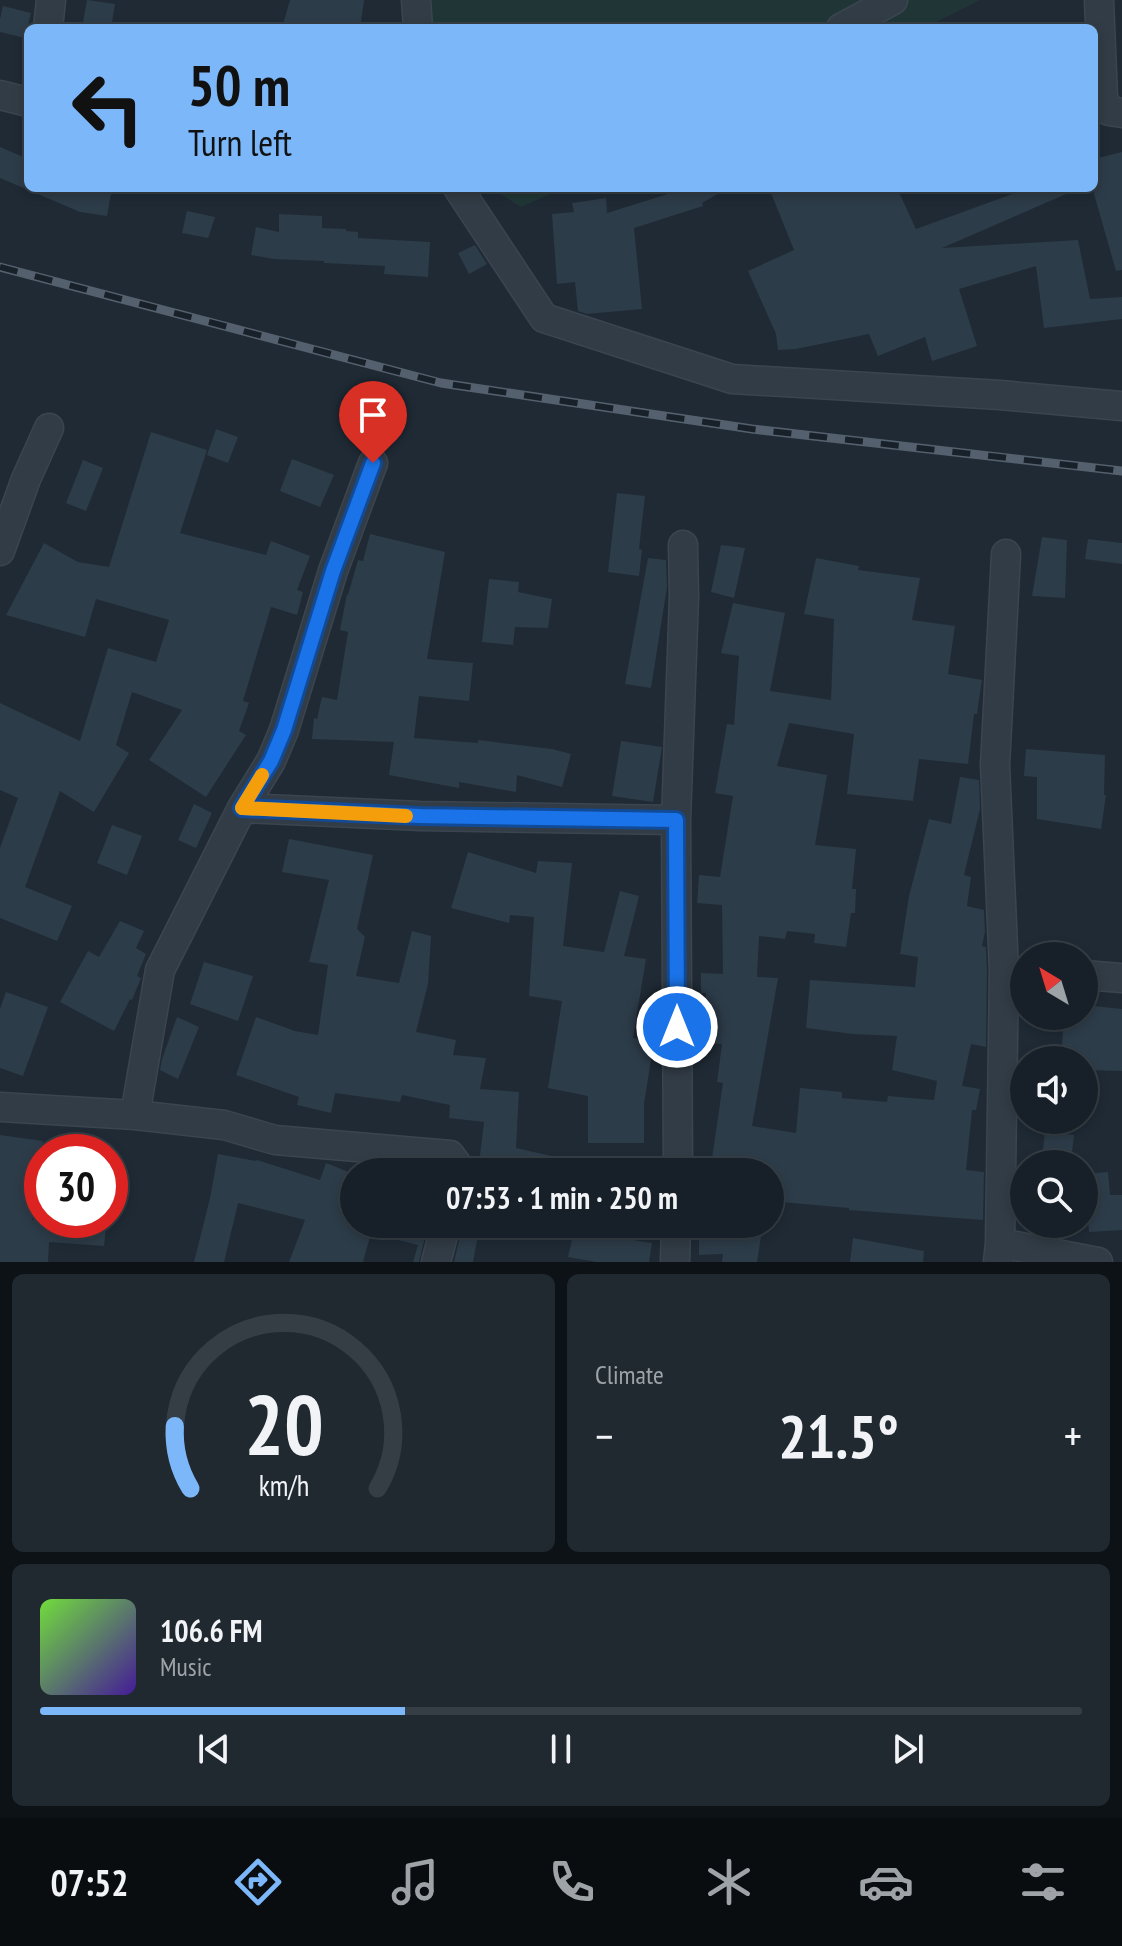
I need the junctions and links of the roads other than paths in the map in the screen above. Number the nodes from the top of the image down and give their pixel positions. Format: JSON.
{"nodes":[{"id":1,"x":51,"y":0,"type":"edge"},
{"id":2,"x":416,"y":0,"type":"edge"},
{"id":3,"x":893,"y":0,"type":"edge"},
{"id":4,"x":1099,"y":0,"type":"edge"},
{"id":5,"x":48,"y":24,"type":"edge"},
{"id":6,"x":418,"y":24,"type":"edge"},
{"id":7,"x":848,"y":24,"type":"edge"},
{"id":8,"x":0,"y":95,"type":"edge"},
{"id":9,"x":24,"y":101,"type":"edge"},
{"id":10,"x":1122,"y":113,"type":"edge"},
{"id":11,"x":461,"y":192,"type":"edge"},
{"id":12,"x":1122,"y":406,"type":"edge"},
{"id":13,"x":49,"y":428,"type":"dead end"},
{"id":14,"x":373,"y":463,"type":"dead end"},
{"id":15,"x":683,"y":545,"type":"dead end"},
{"id":16,"x":0,"y":551,"type":"edge"},
{"id":17,"x":1006,"y":554,"type":"dead end"},
{"id":18,"x":242,"y":808,"type":"junction"},
{"id":19,"x":676,"y":820,"type":"junction"},
{"id":20,"x":1011,"y":942,"type":"edge"},
{"id":21,"x":1098,"y":976,"type":"edge"},
{"id":22,"x":1122,"y":978,"type":"edge"},
{"id":23,"x":1011,"y":1030,"type":"edge"},
{"id":24,"x":0,"y":1107,"type":"edge"},
{"id":25,"x":135,"y":1115,"type":"junction"},
{"id":26,"x":452,"y":1158,"type":"edge"},
{"id":27,"x":678,"y":1158,"type":"edge"},
{"id":28,"x":442,"y":1238,"type":"edge"},
{"id":29,"x":676,"y":1238,"type":"edge"},
{"id":30,"x":999,"y":1252,"type":"edge"},
{"id":31,"x":436,"y":1262,"type":"edge"},
{"id":32,"x":675,"y":1262,"type":"edge"},
{"id":33,"x":1098,"y":1262,"type":"edge"}],
"edges":[{"from":1,"to":5,"type":"street"},
{"from":2,"to":6,"type":"street"},
{"from":3,"to":7,"type":"street"},
{"from":4,"to":10,"type":"street"},
{"from":8,"to":9,"type":"street"},
{"from":11,"to":12,"type":"street"},
{"from":13,"to":16,"type":"street"},
{"from":14,"to":18,"type":"street"},
{"from":15,"to":19,"type":"street"},
{"from":17,"to":20,"type":"street"},
{"from":18,"to":19,"type":"street"},
{"from":18,"to":25,"type":"street"},
{"from":19,"to":27,"type":"street"},
{"from":21,"to":22,"type":"street"},
{"from":23,"to":30,"type":"street"},
{"from":24,"to":25,"type":"street"},
{"from":25,"to":26,"type":"street"},
{"from":28,"to":31,"type":"street"},
{"from":29,"to":32,"type":"street"},
{"from":30,"to":33,"type":"street"}]}
